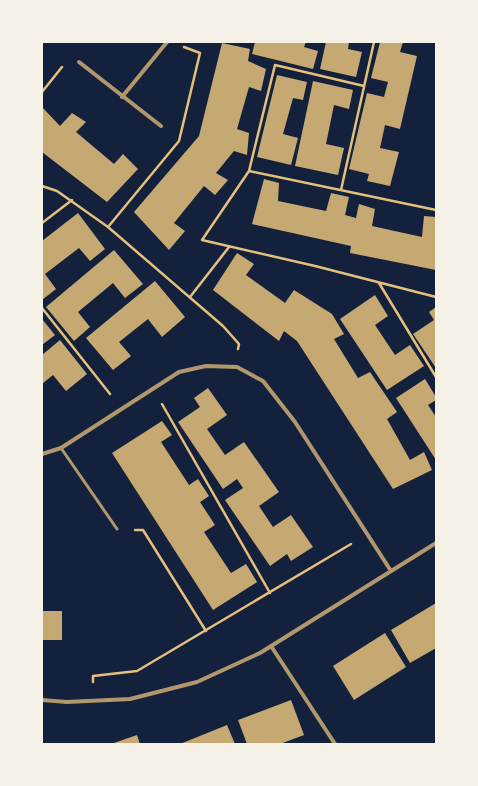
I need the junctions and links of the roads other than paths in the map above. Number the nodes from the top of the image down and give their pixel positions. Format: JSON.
{"nodes":[{"id":1,"x":167,"y":42,"type":"edge"},
{"id":2,"x":79,"y":62,"type":"dead end"},
{"id":3,"x":122,"y":97,"type":"junction"},
{"id":4,"x":161,"y":126,"type":"dead end"},
{"id":5,"x":61,"y":448,"type":"junction"},
{"id":6,"x":42,"y":454,"type":"edge"},
{"id":7,"x":117,"y":529,"type":"road end"},
{"id":8,"x":436,"y":543,"type":"edge"},
{"id":9,"x":391,"y":571,"type":"junction"},
{"id":10,"x":271,"y":646,"type":"junction"},
{"id":11,"x":42,"y":700,"type":"edge"},
{"id":12,"x":335,"y":744,"type":"edge"}],
"edges":[{"from":1,"to":3,"type":"street"},
{"from":2,"to":3,"type":"street"},
{"from":3,"to":4,"type":"street"},
{"from":5,"to":6,"type":"street"},
{"from":5,"to":7,"type":"lane"},
{"from":5,"to":9,"type":"street"},
{"from":8,"to":9,"type":"street"},
{"from":9,"to":10,"type":"street"},
{"from":10,"to":11,"type":"street"},
{"from":10,"to":12,"type":"street"}]}
